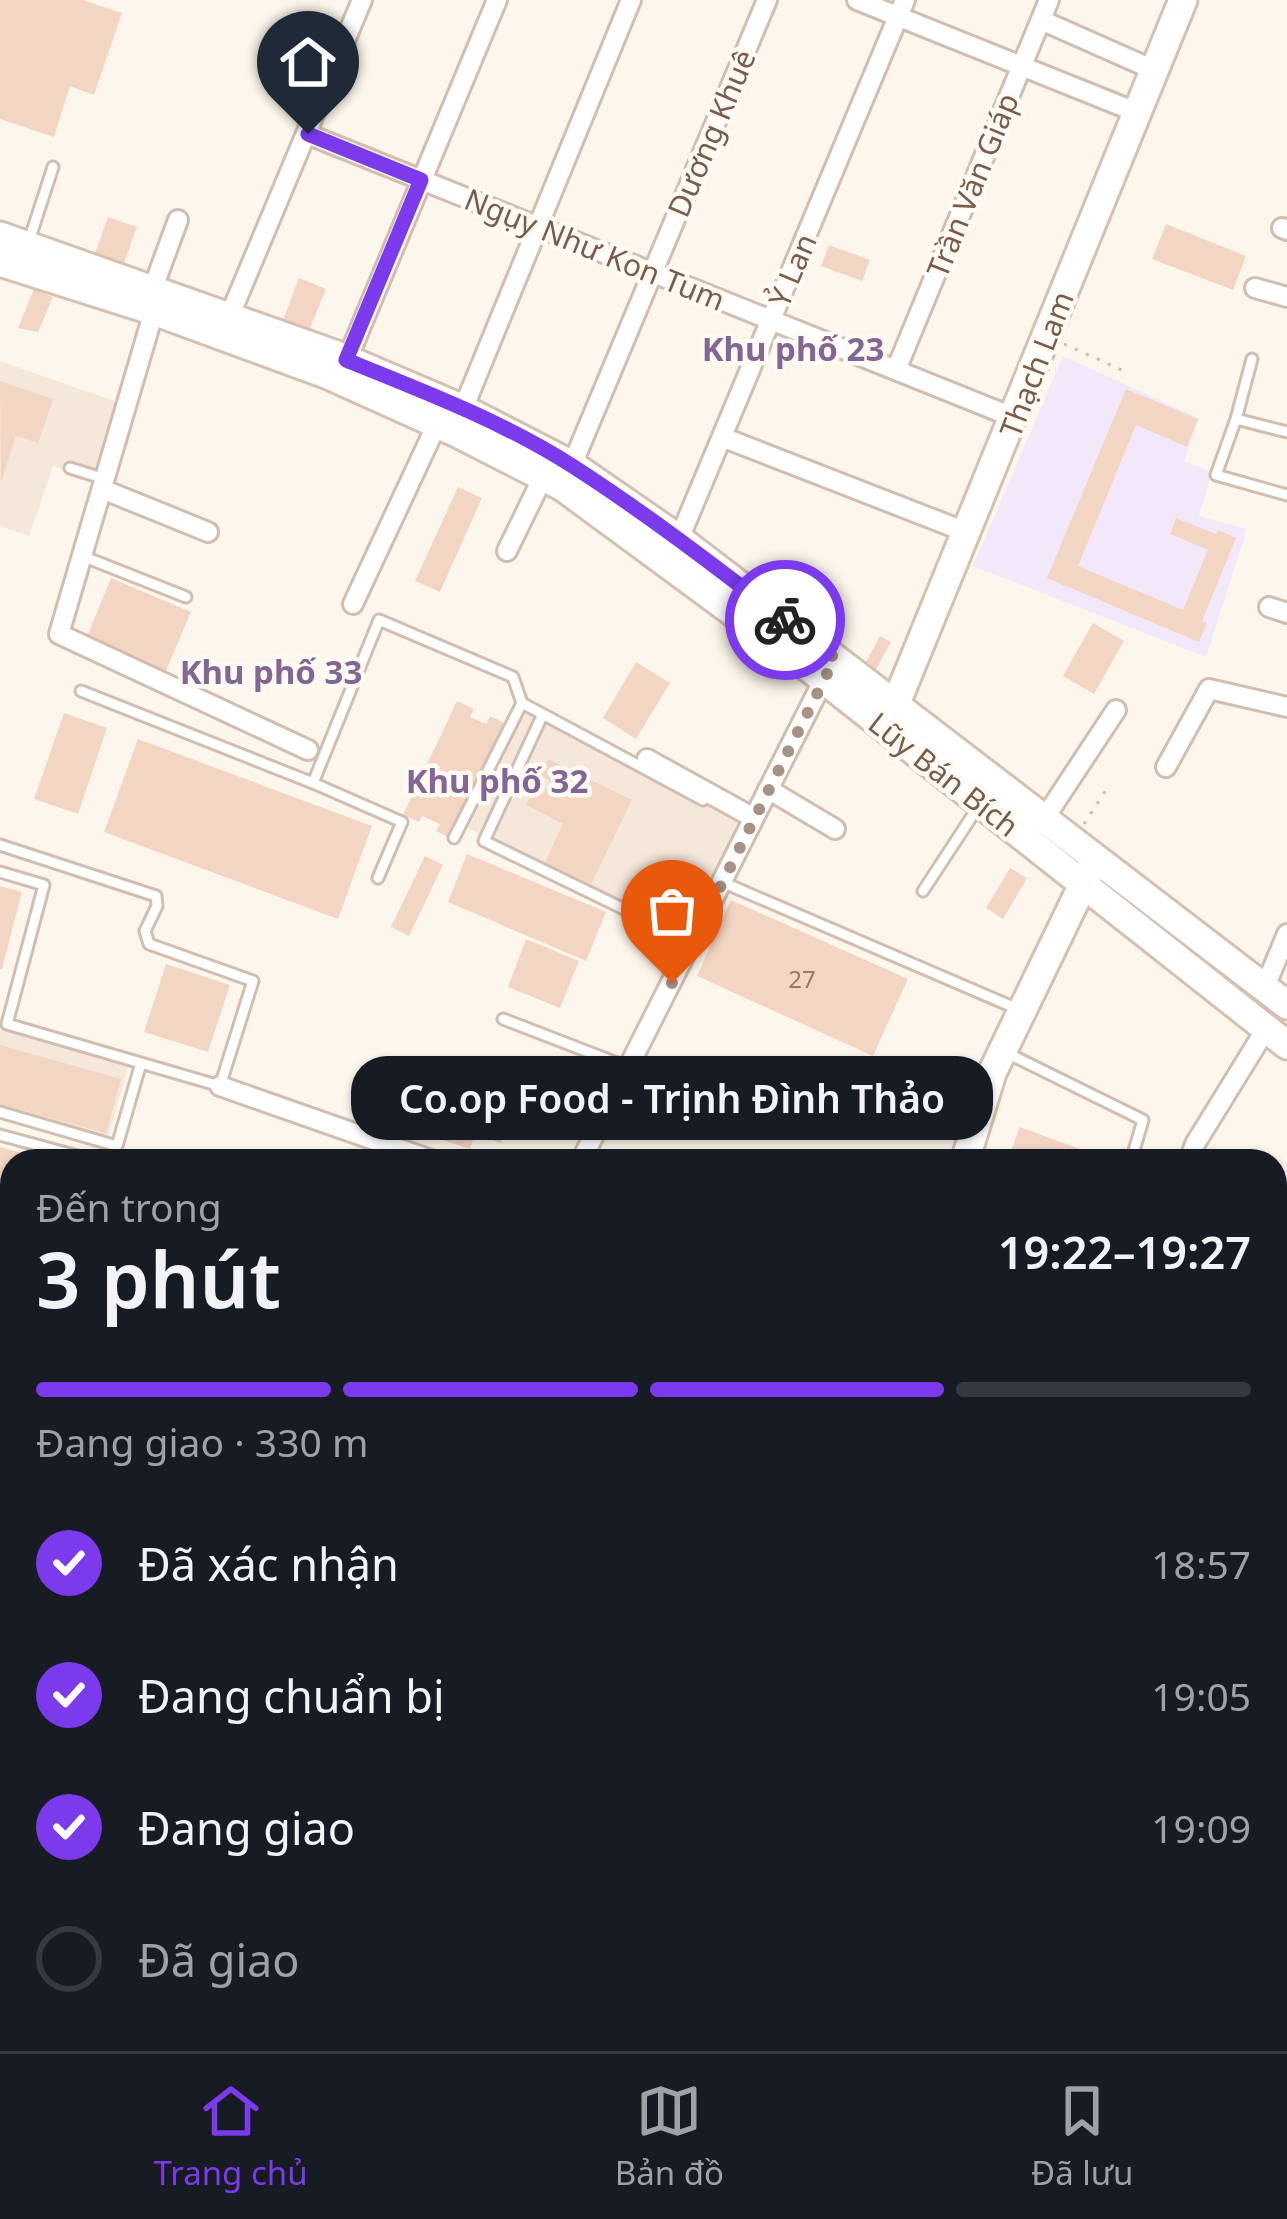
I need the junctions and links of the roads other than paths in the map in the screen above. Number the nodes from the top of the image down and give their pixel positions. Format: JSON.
{"nodes":[{"id":1,"x":362,"y":0,"type":"edge"},
{"id":2,"x":496,"y":0,"type":"edge"},
{"id":3,"x":631,"y":0,"type":"edge"},
{"id":4,"x":766,"y":0,"type":"edge"},
{"id":5,"x":857,"y":0,"type":"edge"},
{"id":6,"x":1049,"y":0,"type":"edge"},
{"id":7,"x":1184,"y":0,"type":"edge"},
{"id":8,"x":901,"y":8,"type":"edge"},
{"id":9,"x":1041,"y":20,"type":"junction"},
{"id":10,"x":1020,"y":66,"type":"junction"},
{"id":11,"x":1154,"y":70,"type":"junction"},
{"id":12,"x":1136,"y":112,"type":"junction"},
{"id":13,"x":308,"y":134,"type":"junction"},
{"id":14,"x":53,"y":166,"type":"dead end"},
{"id":15,"x":421,"y":180,"type":"junction"},
{"id":16,"x":178,"y":220,"type":"dead end"},
{"id":17,"x":538,"y":226,"type":"junction"},
{"id":18,"x":14,"y":240,"type":"edge"},
{"id":19,"x":0,"y":262,"type":"edge"},
{"id":20,"x":652,"y":272,"type":"junction"},
{"id":21,"x":1255,"y":288,"type":"dead end"},
{"id":22,"x":1287,"y":297,"type":"edge"},
{"id":23,"x":153,"y":300,"type":"junction"},
{"id":24,"x":230,"y":315,"type":"junction"},
{"id":25,"x":771,"y":320,"type":"junction"},
{"id":26,"x":1252,"y":359,"type":"dead end"},
{"id":27,"x":342,"y":369,"type":"junction"},
{"id":28,"x":896,"y":370,"type":"junction"},
{"id":29,"x":464,"y":409,"type":"junction"},
{"id":30,"x":1015,"y":418,"type":"junction"},
{"id":31,"x":1236,"y":419,"type":"junction"},
{"id":32,"x":437,"y":424,"type":"junction"},
{"id":33,"x":1287,"y":432,"type":"edge"},
{"id":34,"x":722,"y":437,"type":"junction"},
{"id":35,"x":572,"y":465,"type":"junction"},
{"id":36,"x":70,"y":469,"type":"dead end"},
{"id":37,"x":543,"y":477,"type":"junction"},
{"id":38,"x":103,"y":484,"type":"junction"},
{"id":39,"x":1287,"y":495,"type":"edge"},
{"id":40,"x":208,"y":532,"type":"dead end"},
{"id":41,"x":966,"y":532,"type":"junction"},
{"id":42,"x":679,"y":539,"type":"junction"},
{"id":43,"x":507,"y":551,"type":"dead end"},
{"id":44,"x":82,"y":556,"type":"junction"},
{"id":45,"x":186,"y":597,"type":"dead end"},
{"id":46,"x":353,"y":604,"type":"dead end"},
{"id":47,"x":829,"y":668,"type":"junction"},
{"id":48,"x":81,"y":691,"type":"dead end"},
{"id":49,"x":523,"y":703,"type":"junction"},
{"id":50,"x":1287,"y":707,"type":"edge"},
{"id":51,"x":1116,"y":710,"type":"dead end"},
{"id":52,"x":543,"y":714,"type":"junction"},
{"id":53,"x":891,"y":715,"type":"junction"},
{"id":54,"x":308,"y":750,"type":"dead end"},
{"id":55,"x":647,"y":759,"type":"dead end"},
{"id":56,"x":1166,"y":767,"type":"dead end"},
{"id":57,"x":313,"y":784,"type":"junction"},
{"id":58,"x":768,"y":789,"type":"junction"},
{"id":59,"x":981,"y":803,"type":"junction"},
{"id":60,"x":1044,"y":818,"type":"junction"},
{"id":61,"x":752,"y":821,"type":"junction"},
{"id":62,"x":835,"y":829,"type":"dead end"},
{"id":63,"x":454,"y":838,"type":"dead end"},
{"id":64,"x":0,"y":845,"type":"edge"},
{"id":65,"x":1089,"y":871,"type":"junction"},
{"id":66,"x":0,"y":872,"type":"edge"},
{"id":67,"x":378,"y":878,"type":"dead end"},
{"id":68,"x":722,"y":882,"type":"junction"},
{"id":69,"x":923,"y":891,"type":"dead end"},
{"id":70,"x":1287,"y":934,"type":"edge"},
{"id":71,"x":692,"y":942,"type":"junction"},
{"id":72,"x":1276,"y":996,"type":"edge"},
{"id":73,"x":1022,"y":1011,"type":"junction"},
{"id":74,"x":503,"y":1019,"type":"dead end"},
{"id":75,"x":4,"y":1023,"type":"edge"},
{"id":76,"x":1276,"y":1037,"type":"edge"},
{"id":77,"x":1002,"y":1050,"type":"junction"},
{"id":78,"x":141,"y":1063,"type":"junction"},
{"id":79,"x":631,"y":1066,"type":"junction"},
{"id":80,"x":213,"y":1084,"type":"junction"},
{"id":81,"x":691,"y":1090,"type":"dead end"},
{"id":82,"x":0,"y":1112,"type":"edge"},
{"id":83,"x":0,"y":1136,"type":"edge"},
{"id":84,"x":50,"y":1149,"type":"edge"},
{"id":85,"x":400,"y":1149,"type":"edge"},
{"id":86,"x":587,"y":1149,"type":"edge"},
{"id":87,"x":969,"y":1149,"type":"edge"},
{"id":88,"x":1135,"y":1149,"type":"edge"},
{"id":89,"x":1193,"y":1149,"type":"edge"}],
"edges":[{"from":1,"to":13,"type":"street"},
{"from":2,"to":15,"type":"street"},
{"from":3,"to":17,"type":"street"},
{"from":4,"to":20,"type":"street","name":"Dương Khuê"},
{"from":5,"to":8,"type":"street"},
{"from":6,"to":9,"type":"street","name":"Trần Văn Giáp"},
{"from":7,"to":11,"type":"main road","name":"Thạch Lam"},
{"from":8,"to":10,"type":"street"},
{"from":8,"to":25,"type":"street","name":"Ỷ Lan"},
{"from":9,"to":10,"type":"street","name":"Trần Văn Giáp"},
{"from":9,"to":11,"type":"street"},
{"from":10,"to":12,"type":"street"},
{"from":10,"to":28,"type":"street","name":"Trần Văn Giáp"},
{"from":11,"to":12,"type":"main road","name":"Thạch Lam"},
{"from":12,"to":30,"type":"main road","name":"Thạch Lam"},
{"from":13,"to":15,"type":"street","name":"Ngụy Như Kon Tum"},
{"from":13,"to":24,"type":"street"},
{"from":14,"to":18,"type":"lane"},
{"from":15,"to":17,"type":"street","name":"Ngụy Như Kon Tum"},
{"from":15,"to":27,"type":"street"},
{"from":16,"to":23,"type":"street"},
{"from":17,"to":20,"type":"street","name":"Ngụy Như Kon Tum"},
{"from":17,"to":29,"type":"street"},
{"from":18,"to":23,"type":"main road","name":"Lũy Bán Bích"},
{"from":19,"to":23,"type":"main road","name":"Lũy Bán Bích"},
{"from":20,"to":25,"type":"street","name":"Ngụy Như Kon Tum"},
{"from":20,"to":35,"type":"street","name":"Dương Khuê"},
{"from":21,"to":22,"type":"street"},
{"from":23,"to":24,"type":"main road","name":"Lũy Bán Bích"},
{"from":23,"to":27,"type":"main road","name":"Lũy Bán Bích"},
{"from":23,"to":38,"type":"street"},
{"from":24,"to":27,"type":"main road","name":"Lũy Bán Bích"},
{"from":25,"to":28,"type":"street","name":"Ngụy Như Kon Tum"},
{"from":25,"to":34,"type":"street","name":"Ỷ Lan"},
{"from":26,"to":31,"type":"lane"},
{"from":27,"to":29,"type":"main road","name":"Lũy Bán Bích"},
{"from":27,"to":32,"type":"main road","name":"Lũy Bán Bích"},
{"from":28,"to":30,"type":"street","name":"Ngụy Như Kon Tum"},
{"from":29,"to":35,"type":"main road","name":"Lũy Bán Bích"},
{"from":30,"to":41,"type":"main road","name":"Thạch Lam"},
{"from":31,"to":33,"type":"lane"},
{"from":31,"to":39,"type":"lane"},
{"from":32,"to":37,"type":"main road","name":"Lũy Bán Bích"},
{"from":32,"to":46,"type":"street"},
{"from":34,"to":41,"type":"street"},
{"from":34,"to":42,"type":"street","name":"Ỷ Lan"},
{"from":35,"to":42,"type":"main road","name":"Lũy Bán Bích"},
{"from":36,"to":38,"type":"lane"},
{"from":37,"to":43,"type":"street"},
{"from":37,"to":47,"type":"main road","name":"Lũy Bán Bích"},
{"from":38,"to":40,"type":"street"},
{"from":38,"to":44,"type":"street"},
{"from":41,"to":53,"type":"main road","name":"Thạch Lam"},
{"from":42,"to":47,"type":"main road","name":"Lũy Bán Bích"},
{"from":44,"to":45,"type":"lane"},
{"from":44,"to":54,"type":"street"},
{"from":47,"to":53,"type":"main road","name":"Lũy Bán Bích"},
{"from":47,"to":58,"type":"street"},
{"from":48,"to":57,"type":"lane"},
{"from":49,"to":52,"type":"lane"},
{"from":49,"to":57,"type":"lane"},
{"from":49,"to":63,"type":"lane"},
{"from":50,"to":56,"type":"street"},
{"from":51,"to":60,"type":"street"},
{"from":52,"to":61,"type":"lane"},
{"from":52,"to":71,"type":"lane"},
{"from":53,"to":59,"type":"main road","name":"Lũy Bán Bích"},
{"from":53,"to":60,"type":"main road","name":"Lũy Bán Bích"},
{"from":55,"to":61,"type":"street"},
{"from":57,"to":67,"type":"lane"},
{"from":58,"to":61,"type":"street"},
{"from":58,"to":62,"type":"street"},
{"from":59,"to":65,"type":"main road","name":"Lũy Bán Bích"},
{"from":59,"to":69,"type":"lane"},
{"from":60,"to":65,"type":"main road","name":"Lũy Bán Bích"},
{"from":61,"to":68,"type":"street"},
{"from":64,"to":80,"type":"lane"},
{"from":65,"to":72,"type":"main road","name":"Lũy Bán Bích"},
{"from":65,"to":73,"type":"main road"},
{"from":65,"to":76,"type":"main road","name":"Lũy Bán Bích"},
{"from":66,"to":75,"type":"lane"},
{"from":68,"to":71,"type":"street"},
{"from":68,"to":73,"type":"lane"},
{"from":70,"to":72,"type":"street"},
{"from":71,"to":79,"type":"street"},
{"from":73,"to":77,"type":"main road"},
{"from":74,"to":79,"type":"lane"},
{"from":75,"to":78,"type":"lane"},
{"from":76,"to":89,"type":"street"},
{"from":77,"to":87,"type":"main road"},
{"from":77,"to":88,"type":"lane"},
{"from":78,"to":80,"type":"lane"},
{"from":78,"to":82,"type":"lane"},
{"from":79,"to":81,"type":"street"},
{"from":79,"to":86,"type":"street"},
{"from":80,"to":85,"type":"street"},
{"from":83,"to":84,"type":"lane"}]}
